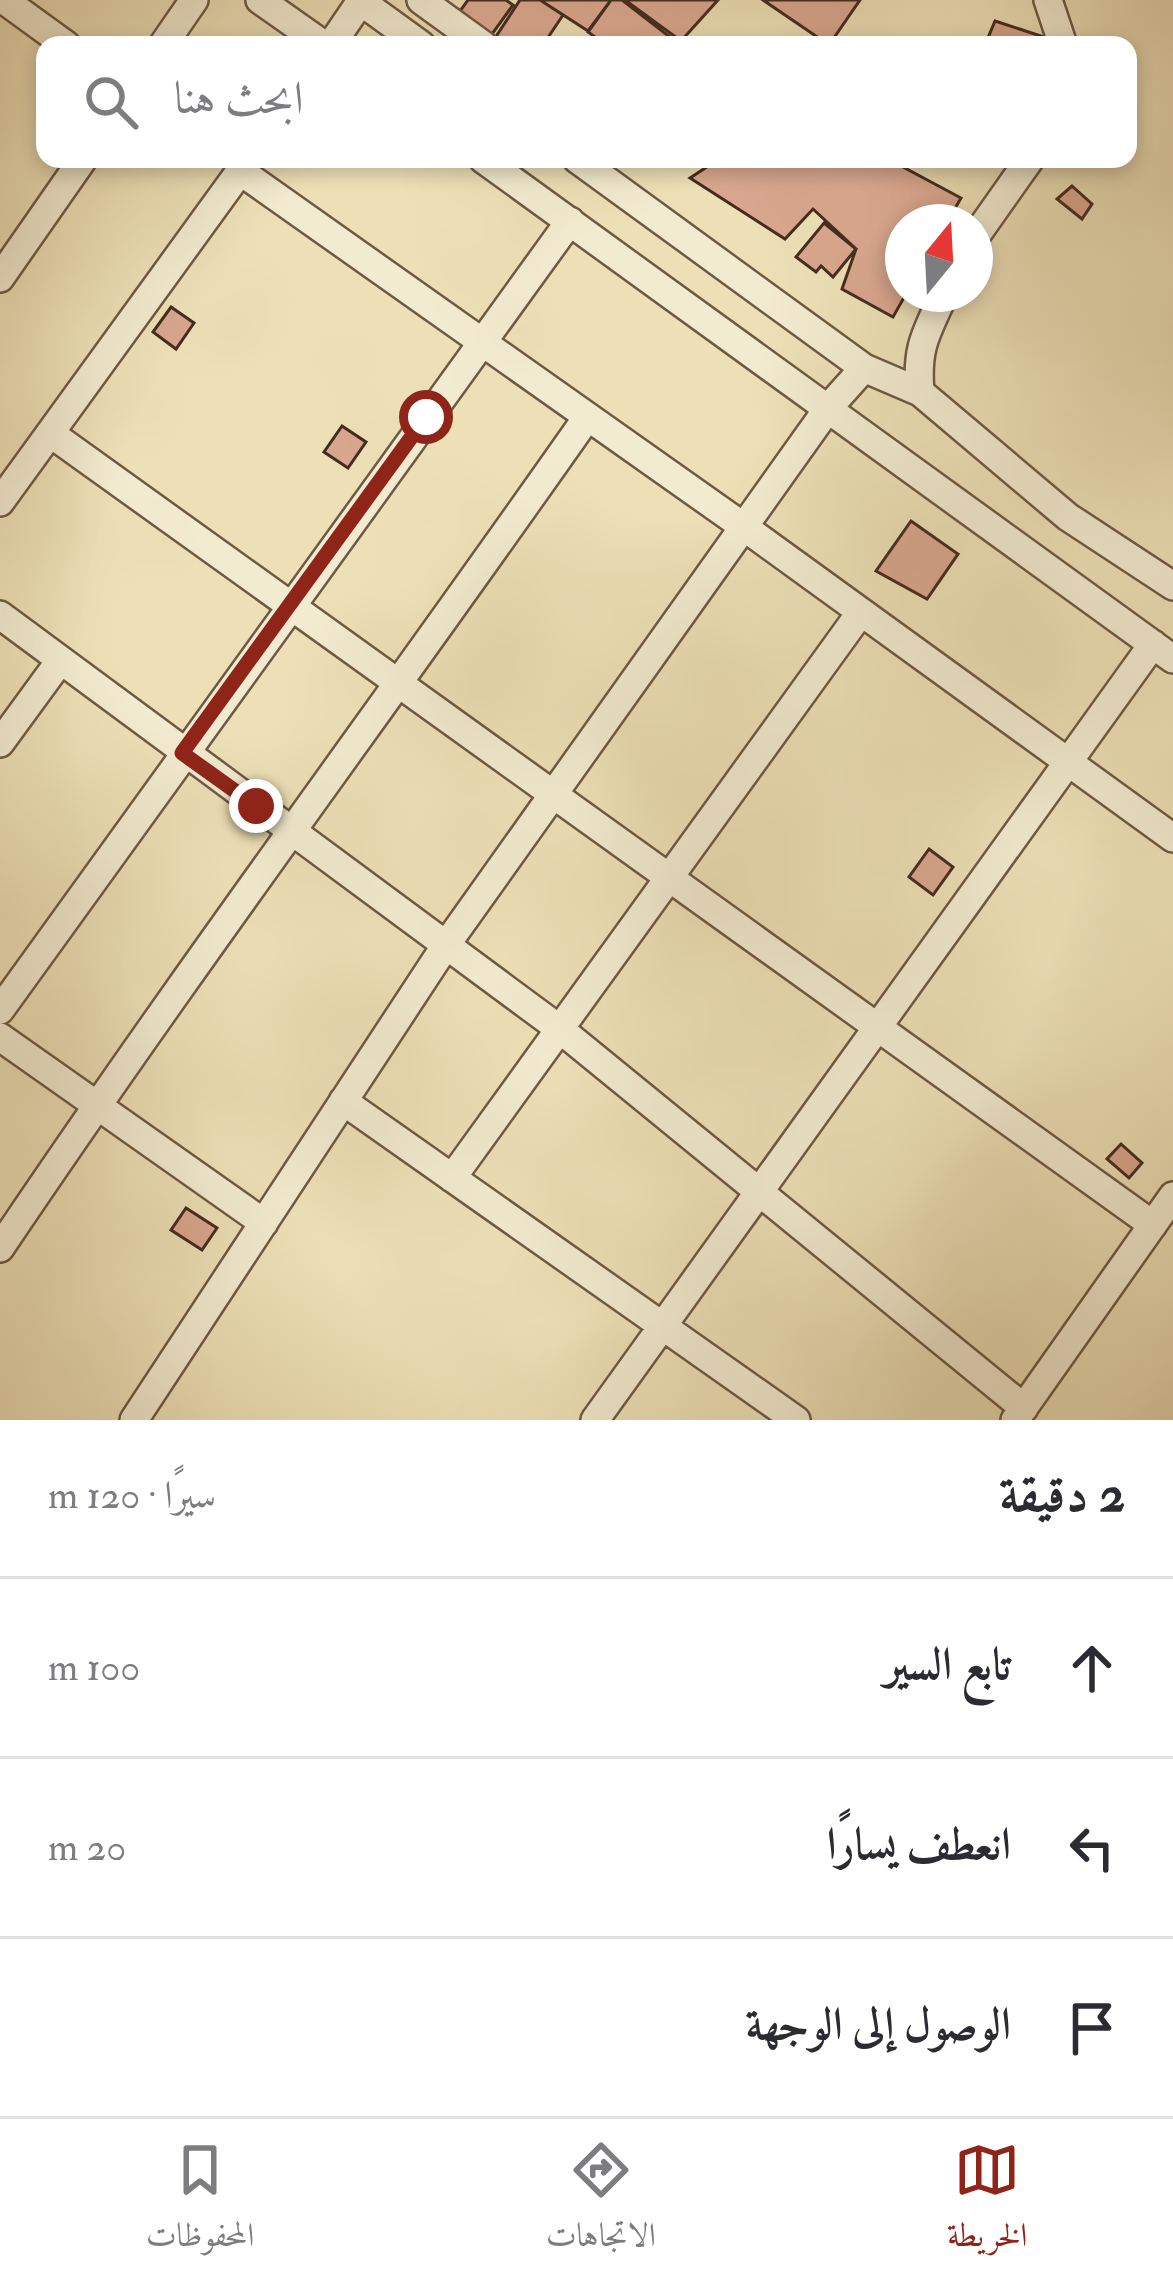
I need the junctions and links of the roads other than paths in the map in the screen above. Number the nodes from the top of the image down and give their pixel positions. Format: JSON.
{"nodes":[{"id":1,"x":4,"y":0,"type":"edge"},
{"id":2,"x":194,"y":0,"type":"edge"},
{"id":3,"x":260,"y":0,"type":"edge"},
{"id":4,"x":421,"y":0,"type":"edge"},
{"id":5,"x":1048,"y":0,"type":"edge"},
{"id":6,"x":360,"y":1,"type":"edge"},
{"id":7,"x":54,"y":36,"type":"edge"},
{"id":8,"x":169,"y":36,"type":"edge"},
{"id":9,"x":314,"y":36,"type":"edge"},
{"id":10,"x":334,"y":36,"type":"edge"},
{"id":11,"x":409,"y":36,"type":"edge"},
{"id":12,"x":471,"y":36,"type":"edge"},
{"id":13,"x":1060,"y":36,"type":"edge"},
{"id":14,"x":77,"y":168,"type":"edge"},
{"id":15,"x":242,"y":168,"type":"edge"},
{"id":16,"x":248,"y":168,"type":"edge"},
{"id":17,"x":496,"y":168,"type":"edge"},
{"id":18,"x":589,"y":168,"type":"edge"},
{"id":19,"x":1024,"y":168,"type":"edge"},
{"id":20,"x":993,"y":211,"type":"edge"},
{"id":21,"x":570,"y":221,"type":"junction"},
{"id":22,"x":0,"y":278,"type":"edge"},
{"id":23,"x":934,"y":312,"type":"edge"},
{"id":24,"x":481,"y":342,"type":"junction"},
{"id":25,"x":864,"y":368,"type":"junction"},
{"id":26,"x":920,"y":392,"type":"junction"},
{"id":27,"x":829,"y":407,"type":"junction"},
{"id":28,"x":586,"y":419,"type":"junction"},
{"id":29,"x":50,"y":433,"type":"junction"},
{"id":30,"x":0,"y":502,"type":"edge"},
{"id":31,"x":743,"y":527,"type":"junction"},
{"id":32,"x":1173,"y":586,"type":"edge"},
{"id":33,"x":288,"y":606,"type":"junction"},
{"id":34,"x":861,"y":612,"type":"junction"},
{"id":35,"x":0,"y":615,"type":"edge"},
{"id":36,"x":1163,"y":652,"type":"edge"},
{"id":37,"x":61,"y":661,"type":"junction"},
{"id":38,"x":402,"y":682,"type":"junction"},
{"id":39,"x":0,"y":742,"type":"edge"},
{"id":40,"x":182,"y":753,"type":"junction"},
{"id":41,"x":1068,"y":765,"type":"junction"},
{"id":42,"x":554,"y":793,"type":"junction"},
{"id":43,"x":292,"y":832,"type":"junction"},
{"id":44,"x":1173,"y":838,"type":"edge"},
{"id":45,"x":670,"y":878,"type":"junction"},
{"id":46,"x":446,"y":945,"type":"junction"},
{"id":47,"x":0,"y":1010,"type":"edge"},
{"id":48,"x":561,"y":1030,"type":"junction"},
{"id":49,"x":878,"y":1030,"type":"junction"},
{"id":50,"x":0,"y":1037,"type":"edge"},
{"id":51,"x":344,"y":1101,"type":"junction"},
{"id":52,"x":96,"y":1105,"type":"junction"},
{"id":53,"x":452,"y":1178,"type":"junction"},
{"id":54,"x":759,"y":1195,"type":"junction"},
{"id":55,"x":1173,"y":1196,"type":"edge"},
{"id":56,"x":264,"y":1223,"type":"junction"},
{"id":57,"x":1154,"y":1225,"type":"junction"},
{"id":58,"x":0,"y":1248,"type":"edge"},
{"id":59,"x":662,"y":1327,"type":"junction"},
{"id":60,"x":1020,"y":1414,"type":"edge"},
{"id":61,"x":779,"y":1415,"type":"edge"},
{"id":62,"x":143,"y":1416,"type":"edge"},
{"id":63,"x":595,"y":1420,"type":"edge"}],
"edges":[{"from":1,"to":7,"type":"street"},
{"from":2,"to":8,"type":"street"},
{"from":3,"to":9,"type":"street"},
{"from":4,"to":12,"type":"street"},
{"from":5,"to":13,"type":"street"},
{"from":6,"to":10,"type":"street"},
{"from":6,"to":11,"type":"street"},
{"from":14,"to":22,"type":"street"},
{"from":15,"to":29,"type":"street"},
{"from":16,"to":24,"type":"street"},
{"from":17,"to":21,"type":"street"},
{"from":18,"to":25,"type":"street"},
{"from":19,"to":20,"type":"street"},
{"from":21,"to":24,"type":"street"},
{"from":21,"to":27,"type":"street"},
{"from":23,"to":26,"type":"street"},
{"from":24,"to":28,"type":"street"},
{"from":24,"to":33,"type":"street"},
{"from":25,"to":26,"type":"street"},
{"from":25,"to":27,"type":"street"},
{"from":26,"to":32,"type":"street"},
{"from":27,"to":31,"type":"street"},
{"from":27,"to":36,"type":"street"},
{"from":28,"to":31,"type":"street"},
{"from":28,"to":38,"type":"street"},
{"from":29,"to":30,"type":"street"},
{"from":29,"to":33,"type":"street"},
{"from":31,"to":34,"type":"street"},
{"from":31,"to":42,"type":"street"},
{"from":33,"to":38,"type":"street"},
{"from":33,"to":40,"type":"street"},
{"from":34,"to":41,"type":"street"},
{"from":34,"to":45,"type":"street"},
{"from":35,"to":37,"type":"street"},
{"from":36,"to":41,"type":"street"},
{"from":37,"to":39,"type":"street"},
{"from":37,"to":40,"type":"street"},
{"from":38,"to":42,"type":"street"},
{"from":38,"to":43,"type":"street"},
{"from":40,"to":43,"type":"street"},
{"from":40,"to":47,"type":"street"},
{"from":41,"to":44,"type":"street"},
{"from":41,"to":49,"type":"street"},
{"from":42,"to":45,"type":"street"},
{"from":42,"to":46,"type":"street"},
{"from":43,"to":46,"type":"street"},
{"from":43,"to":52,"type":"street"},
{"from":45,"to":48,"type":"street"},
{"from":45,"to":49,"type":"street"},
{"from":46,"to":48,"type":"street"},
{"from":46,"to":51,"type":"street"},
{"from":48,"to":53,"type":"street"},
{"from":48,"to":54,"type":"street"},
{"from":49,"to":54,"type":"street"},
{"from":49,"to":57,"type":"street"},
{"from":50,"to":52,"type":"street"},
{"from":51,"to":53,"type":"street"},
{"from":51,"to":56,"type":"street"},
{"from":52,"to":56,"type":"street"},
{"from":52,"to":58,"type":"street"},
{"from":53,"to":59,"type":"street"},
{"from":54,"to":59,"type":"street"},
{"from":54,"to":60,"type":"street"},
{"from":55,"to":57,"type":"street"},
{"from":56,"to":62,"type":"street"},
{"from":57,"to":60,"type":"street"},
{"from":59,"to":61,"type":"street"},
{"from":59,"to":63,"type":"street"}]}
